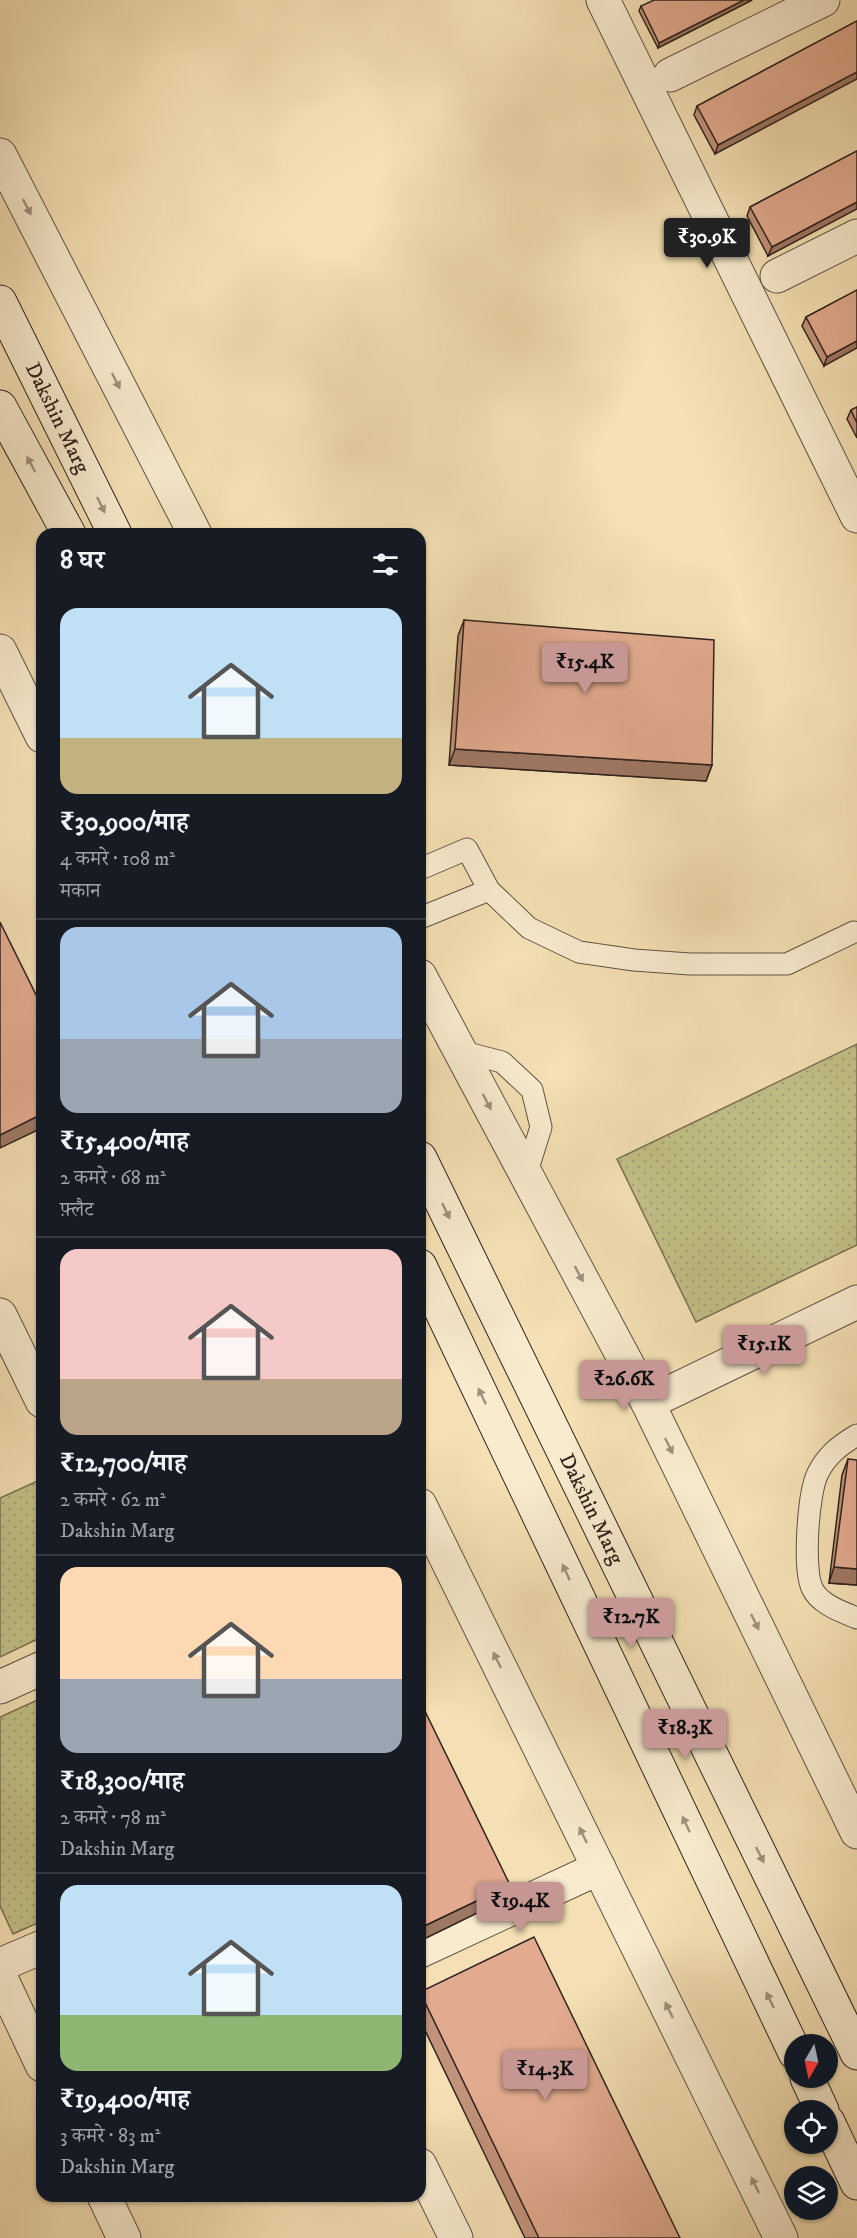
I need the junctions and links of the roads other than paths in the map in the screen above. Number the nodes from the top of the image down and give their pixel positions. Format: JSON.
{"nodes":[{"id":1,"x":603,"y":0,"type":"edge"},
{"id":2,"x":823,"y":0,"type":"edge"},
{"id":3,"x":670,"y":75,"type":"dead end"},
{"id":4,"x":0,"y":155,"type":"edge"},
{"id":5,"x":857,"y":236,"type":"edge"},
{"id":6,"x":777,"y":276,"type":"dead end"},
{"id":7,"x":0,"y":302,"type":"edge"},
{"id":8,"x":0,"y":407,"type":"edge"},
{"id":9,"x":857,"y":516,"type":"edge"},
{"id":10,"x":66,"y":528,"type":"edge"},
{"id":11,"x":112,"y":528,"type":"edge"},
{"id":12,"x":192,"y":528,"type":"edge"},
{"id":13,"x":0,"y":651,"type":"edge"},
{"id":14,"x":36,"y":724,"type":"edge"},
{"id":15,"x":426,"y":866,"type":"edge"},
{"id":16,"x":489,"y":890,"type":"junction"},
{"id":17,"x":426,"y":916,"type":"edge"},
{"id":18,"x":854,"y":932,"type":"dead end"},
{"id":19,"x":426,"y":987,"type":"edge"},
{"id":20,"x":460,"y":1051,"type":"junction"},
{"id":21,"x":426,"y":1170,"type":"edge"},
{"id":22,"x":526,"y":1175,"type":"junction"},
{"id":23,"x":426,"y":1279,"type":"edge"},
{"id":24,"x":857,"y":1302,"type":"edge"},
{"id":25,"x":0,"y":1316,"type":"edge"},
{"id":26,"x":36,"y":1389,"type":"edge"},
{"id":27,"x":648,"y":1403,"type":"junction"},
{"id":28,"x":857,"y":1435,"type":"edge"},
{"id":29,"x":426,"y":1517,"type":"edge"},
{"id":30,"x":857,"y":1618,"type":"edge"},
{"id":31,"x":36,"y":1671,"type":"edge"},
{"id":32,"x":0,"y":1687,"type":"edge"},
{"id":33,"x":849,"y":1794,"type":"edge"},
{"id":34,"x":857,"y":1832,"type":"edge"},
{"id":35,"x":599,"y":1868,"type":"junction"},
{"id":36,"x":426,"y":1948,"type":"edge"},
{"id":37,"x":36,"y":1950,"type":"edge"},
{"id":38,"x":0,"y":1965,"type":"edge"},
{"id":39,"x":0,"y":1976,"type":"edge"},
{"id":40,"x":786,"y":2034,"type":"edge"},
{"id":41,"x":36,"y":2052,"type":"edge"},
{"id":42,"x":857,"y":2053,"type":"edge"},
{"id":43,"x":838,"y":2143,"type":"edge"},
{"id":44,"x":426,"y":2176,"type":"edge"},
{"id":45,"x":857,"y":2183,"type":"edge"},
{"id":46,"x":107,"y":2202,"type":"edge"},
{"id":47,"x":124,"y":2238,"type":"edge"},
{"id":48,"x":456,"y":2238,"type":"edge"},
{"id":49,"x":781,"y":2238,"type":"edge"}],
"edges":[{"from":1,"to":9,"type":"street"},
{"from":2,"to":3,"type":"street"},
{"from":4,"to":12,"type":"street","one_way":true},
{"from":5,"to":6,"type":"street"},
{"from":7,"to":11,"type":"street","name":"Dakshin Marg","one_way":true},
{"from":10,"to":8,"type":"street","name":"Dakshin Marg","one_way":true},
{"from":13,"to":14,"type":"street"},
{"from":15,"to":16,"type":"lane"},
{"from":16,"to":17,"type":"lane"},
{"from":16,"to":18,"type":"lane"},
{"from":19,"to":20,"type":"street"},
{"from":20,"to":22,"type":"street","one_way":true},
{"from":20,"to":22,"type":"lane"},
{"from":21,"to":42,"type":"street","name":"Dakshin Marg","one_way":true},
{"from":22,"to":27,"type":"street","one_way":true},
{"from":40,"to":23,"type":"street","one_way":true},
{"from":24,"to":27,"type":"street"},
{"from":25,"to":26,"type":"street"},
{"from":27,"to":33,"type":"street","one_way":true},
{"from":28,"to":30,"type":"lane"},
{"from":35,"to":29,"type":"street","one_way":true},
{"from":31,"to":32,"type":"street"},
{"from":33,"to":34,"type":"street"},
{"from":35,"to":36,"type":"street"},
{"from":49,"to":35,"type":"street","one_way":true},
{"from":37,"to":38,"type":"street"},
{"from":39,"to":41,"type":"street"},
{"from":43,"to":45,"type":"street"},
{"from":44,"to":48,"type":"street"},
{"from":46,"to":47,"type":"street"}]}
